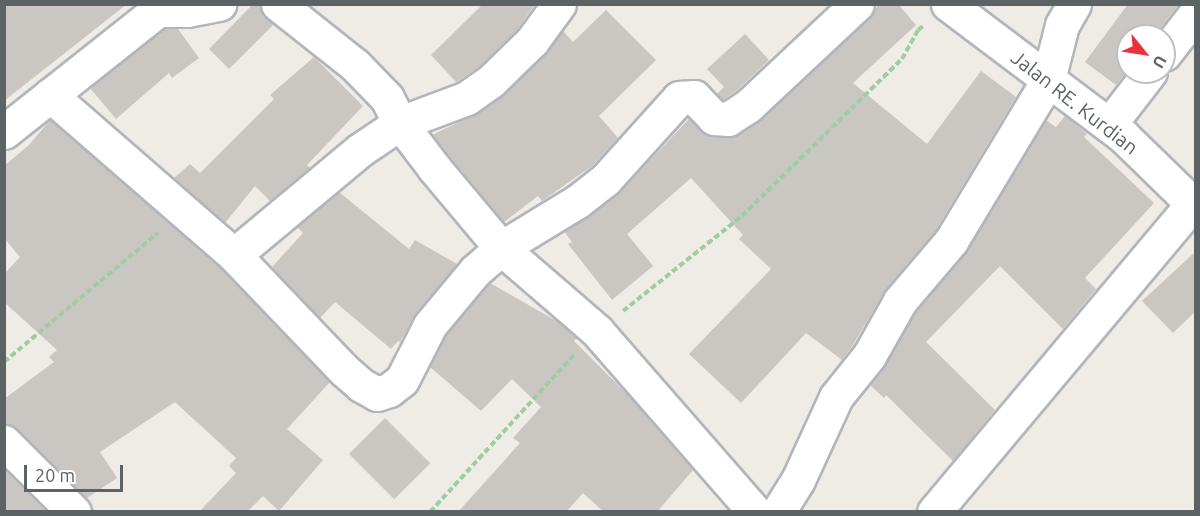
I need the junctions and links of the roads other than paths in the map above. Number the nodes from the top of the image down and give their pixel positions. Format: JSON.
{"nodes":[{"id":1,"x":219,"y":4,"type":"edge"},
{"id":2,"x":278,"y":4,"type":"edge"},
{"id":3,"x":559,"y":4,"type":"edge"},
{"id":4,"x":857,"y":4,"type":"edge"},
{"id":5,"x":1074,"y":4,"type":"edge"},
{"id":6,"x":949,"y":5,"type":"edge"},
{"id":7,"x":1196,"y":12,"type":"edge"},
{"id":8,"x":1176,"y":38,"type":"edge"},
{"id":9,"x":1048,"y":80,"type":"junction"},
{"id":10,"x":1141,"y":84,"type":"edge"},
{"id":11,"x":50,"y":96,"type":"junction"},
{"id":12,"x":400,"y":123,"type":"junction"},
{"id":13,"x":1109,"y":125,"type":"junction"},
{"id":14,"x":4,"y":132,"type":"edge"},
{"id":15,"x":1194,"y":205,"type":"edge"},
{"id":16,"x":501,"y":248,"type":"junction"},
{"id":17,"x":234,"y":255,"type":"junction"},
{"id":18,"x":4,"y":442,"type":"edge"},
{"id":19,"x":74,"y":512,"type":"edge"},
{"id":20,"x":755,"y":512,"type":"edge"},
{"id":21,"x":778,"y":512,"type":"edge"},
{"id":22,"x":934,"y":512,"type":"edge"}],
"edges":[{"from":1,"to":11,"type":"street"},
{"from":2,"to":12,"type":"street"},
{"from":3,"to":12,"type":"street"},
{"from":4,"to":16,"type":"street"},
{"from":5,"to":9,"type":"street"},
{"from":6,"to":9,"type":"street","name":"Jalan RE. Kurdian"},
{"from":7,"to":8,"type":"street"},
{"from":9,"to":13,"type":"street","name":"Jalan RE. Kurdian"},
{"from":9,"to":21,"type":"street"},
{"from":10,"to":13,"type":"street"},
{"from":11,"to":14,"type":"street"},
{"from":11,"to":17,"type":"street"},
{"from":12,"to":16,"type":"street"},
{"from":12,"to":17,"type":"street"},
{"from":13,"to":15,"type":"street","name":"Jalan RE. Kurdian"},
{"from":15,"to":22,"type":"street"},
{"from":16,"to":17,"type":"street"},
{"from":16,"to":20,"type":"street"},
{"from":18,"to":19,"type":"street"}]}
